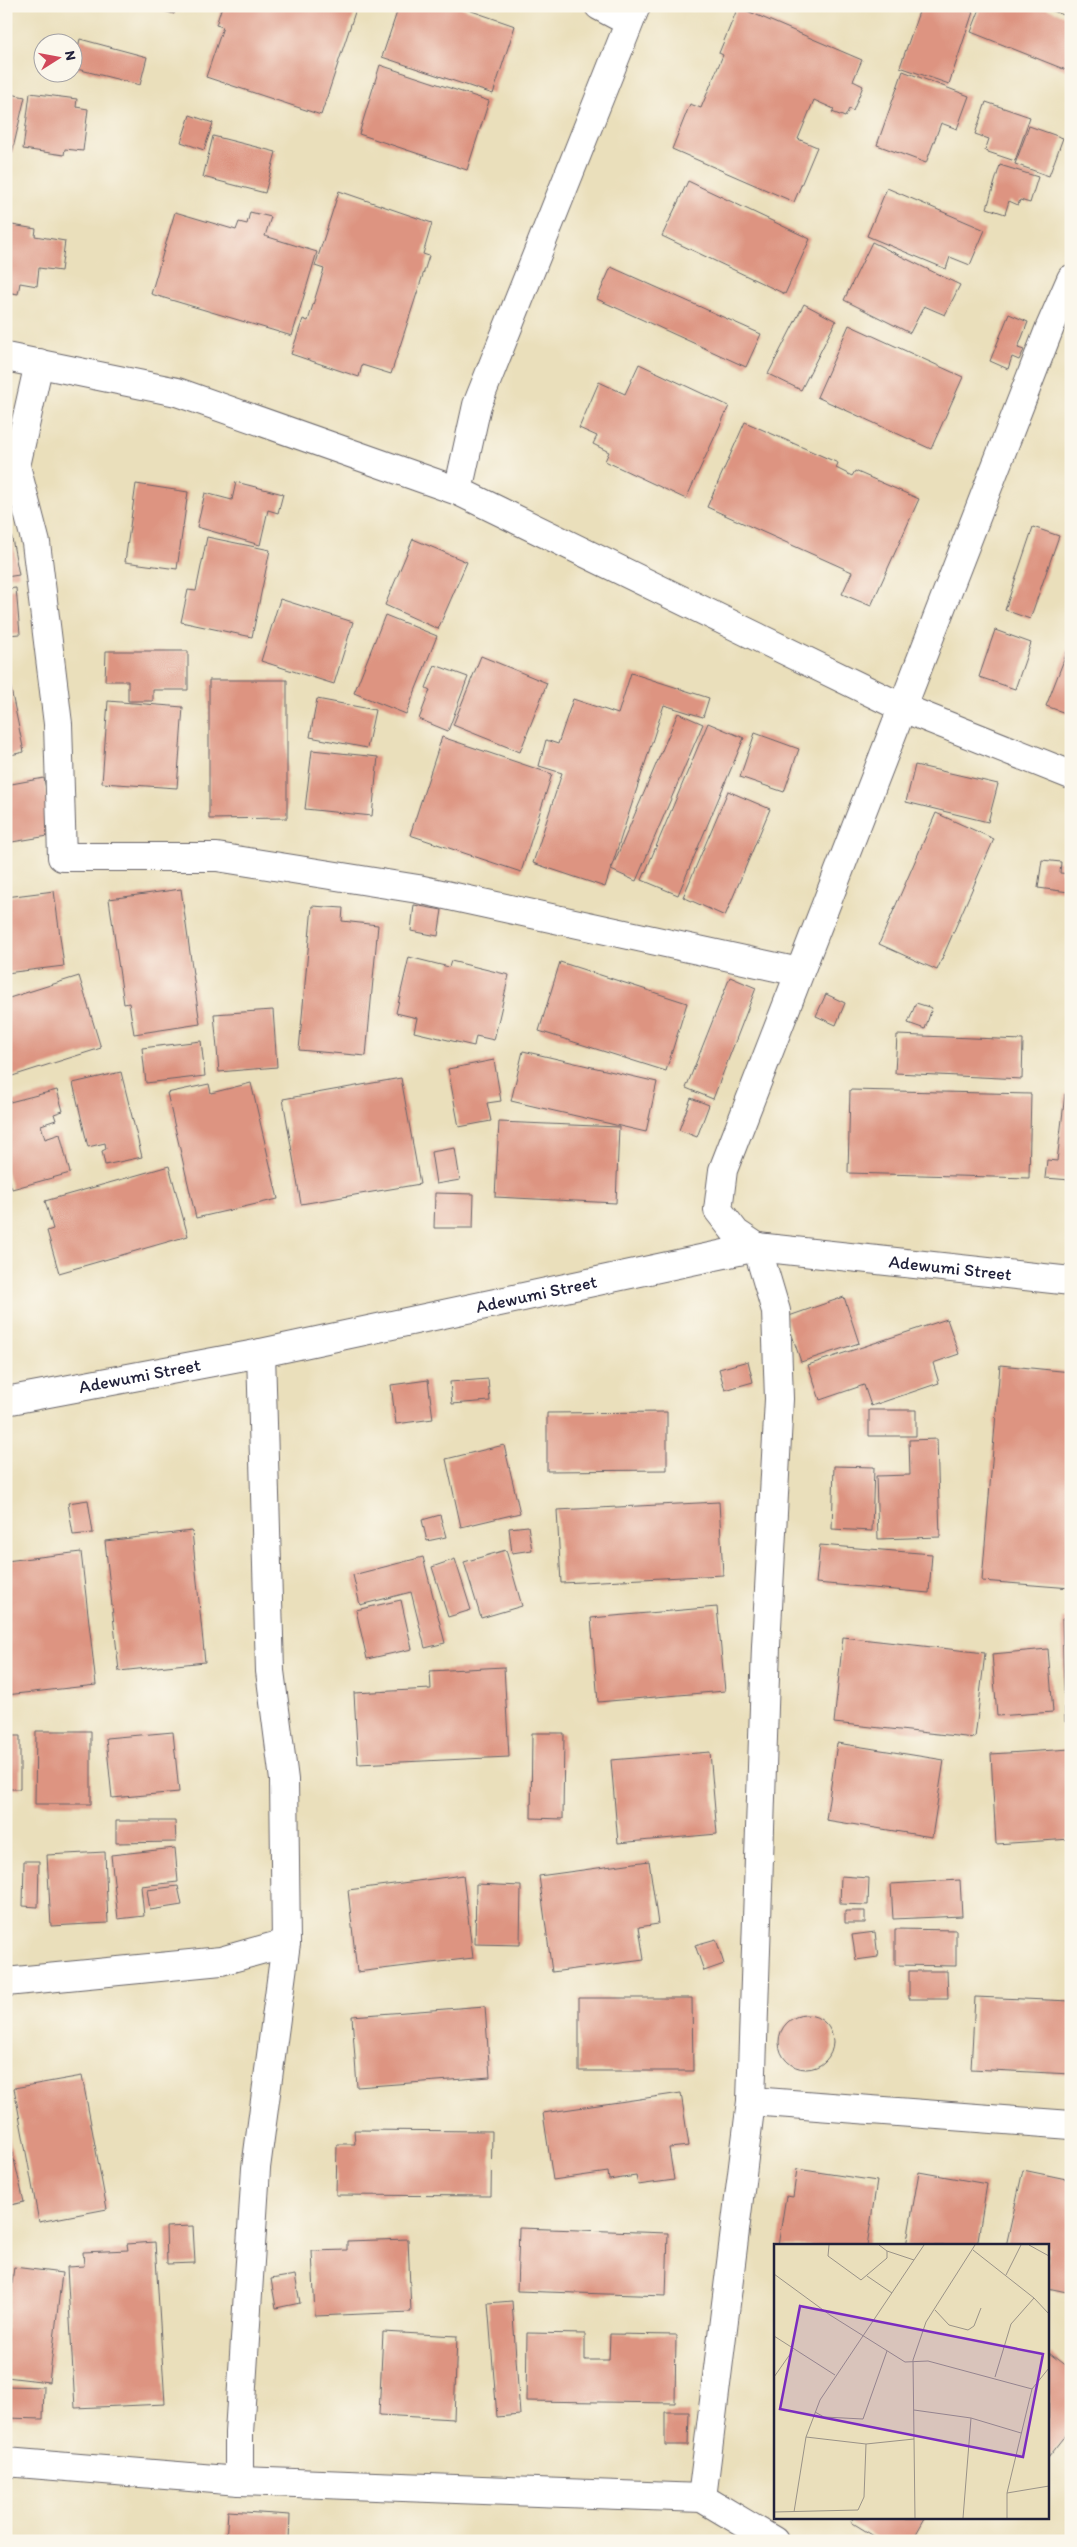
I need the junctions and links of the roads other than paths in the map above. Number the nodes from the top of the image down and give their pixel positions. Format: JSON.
{"nodes":[{"id":1,"x":599,"y":6,"type":"edge"},
{"id":2,"x":633,"y":14,"type":"edge"},
{"id":3,"x":1071,"y":279,"type":"edge"},
{"id":4,"x":6,"y":357,"type":"edge"},
{"id":5,"x":39,"y":363,"type":"junction"},
{"id":6,"x":458,"y":491,"type":"junction"},
{"id":7,"x":902,"y":708,"type":"junction"},
{"id":8,"x":1071,"y":775,"type":"edge"},
{"id":9,"x":799,"y":972,"type":"junction"},
{"id":10,"x":757,"y":1247,"type":"junction"},
{"id":11,"x":1071,"y":1281,"type":"edge"},
{"id":12,"x":261,"y":1354,"type":"junction"},
{"id":13,"x":6,"y":1401,"type":"edge"},
{"id":14,"x":286,"y":1943,"type":"junction"},
{"id":15,"x":6,"y":1982,"type":"edge"},
{"id":16,"x":751,"y":2101,"type":"junction"},
{"id":17,"x":1071,"y":2125,"type":"edge"},
{"id":18,"x":6,"y":2462,"type":"edge"},
{"id":19,"x":239,"y":2481,"type":"junction"},
{"id":20,"x":702,"y":2498,"type":"junction"},
{"id":21,"x":774,"y":2541,"type":"edge"}],
"edges":[{"from":1,"to":2,"type":"street"},
{"from":2,"to":6,"type":"street"},
{"from":3,"to":7,"type":"street"},
{"from":4,"to":5,"type":"street"},
{"from":5,"to":6,"type":"street"},
{"from":5,"to":9,"type":"street"},
{"from":6,"to":7,"type":"street"},
{"from":7,"to":8,"type":"street"},
{"from":7,"to":9,"type":"street"},
{"from":9,"to":10,"type":"street"},
{"from":10,"to":11,"type":"street","name":"Adewumi Street"},
{"from":10,"to":12,"type":"street","name":"Adewumi Street"},
{"from":10,"to":16,"type":"street"},
{"from":12,"to":13,"type":"street","name":"Adewumi Street"},
{"from":12,"to":14,"type":"street"},
{"from":14,"to":15,"type":"street"},
{"from":14,"to":19,"type":"street"},
{"from":16,"to":17,"type":"street"},
{"from":16,"to":20,"type":"street"},
{"from":18,"to":19,"type":"street"},
{"from":19,"to":20,"type":"street"},
{"from":20,"to":21,"type":"street"}]}
